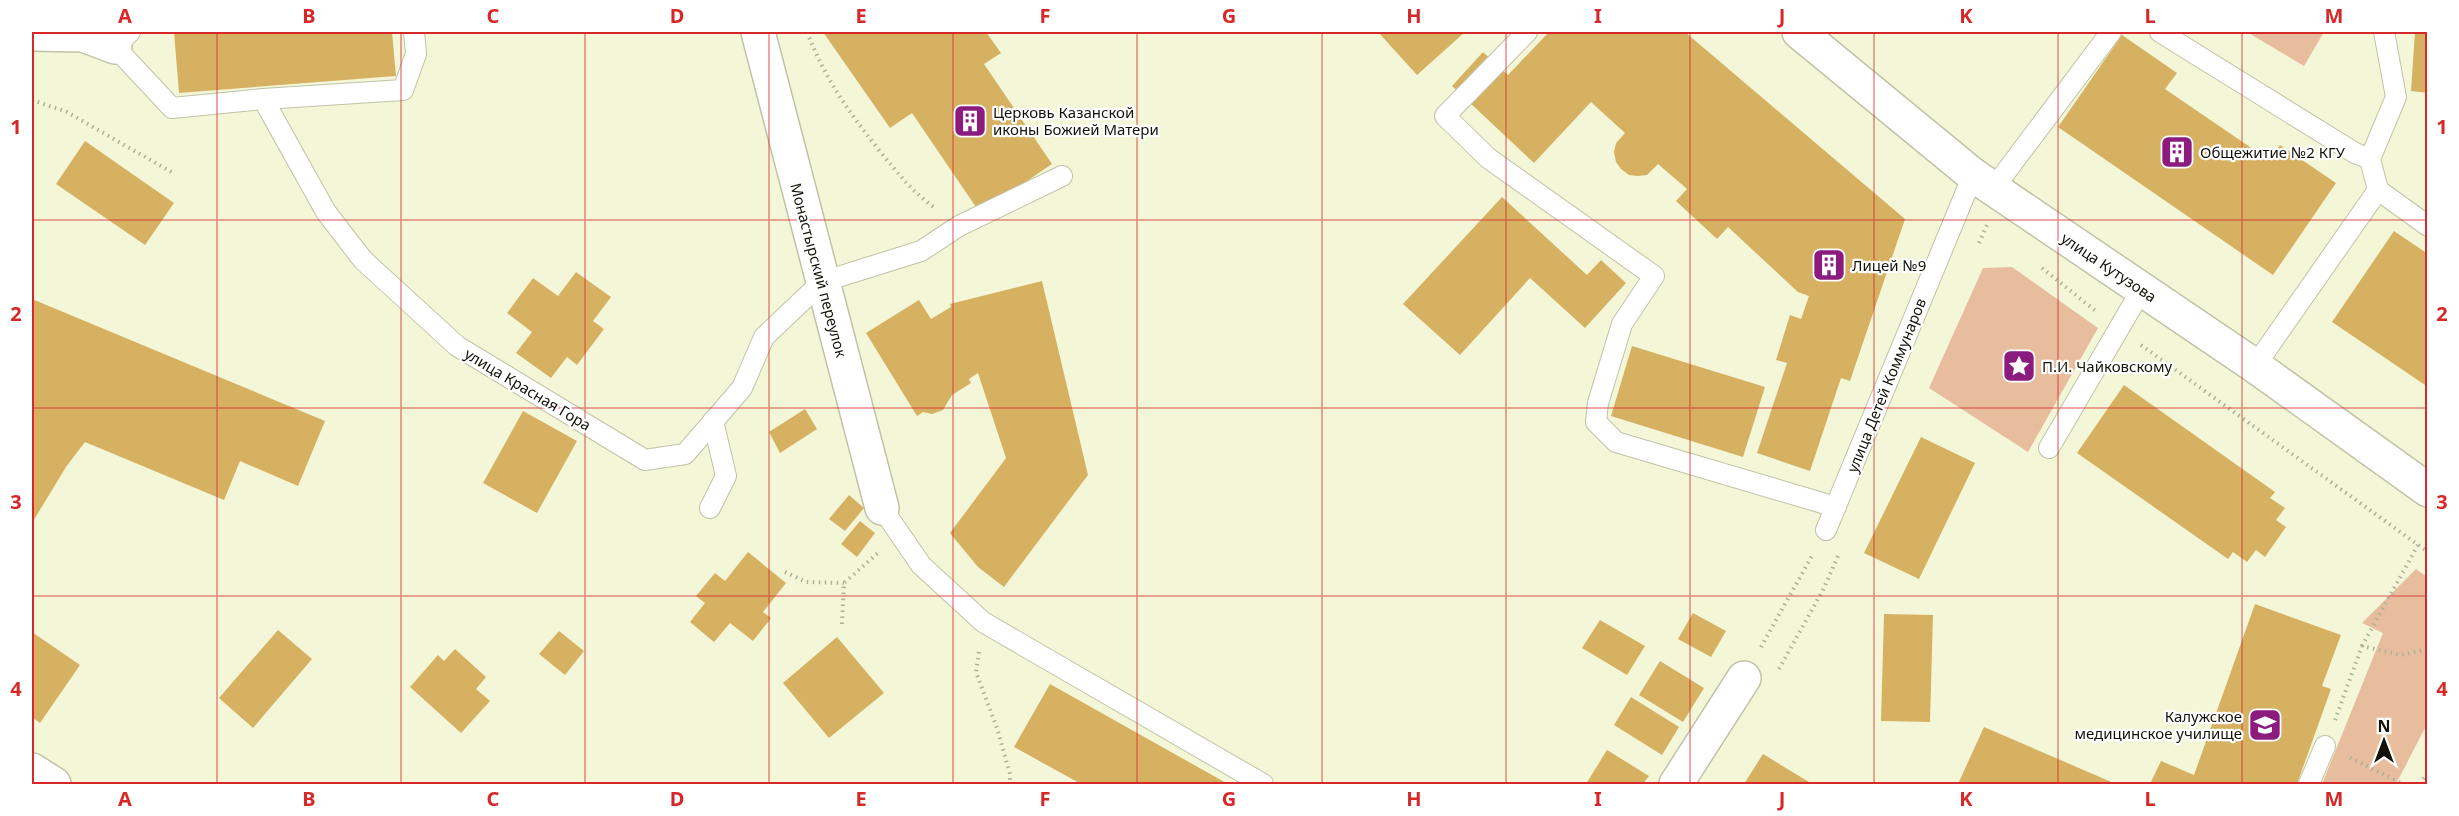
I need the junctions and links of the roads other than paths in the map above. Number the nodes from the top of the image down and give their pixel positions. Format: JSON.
{"nodes":[{"id":1,"x":414,"y":32,"type":"edge"},
{"id":2,"x":758,"y":32,"type":"edge"},
{"id":3,"x":1527,"y":32,"type":"edge"},
{"id":4,"x":1799,"y":32,"type":"edge"},
{"id":5,"x":2111,"y":32,"type":"edge"},
{"id":6,"x":2160,"y":32,"type":"edge"},
{"id":7,"x":2384,"y":32,"type":"edge"},
{"id":8,"x":32,"y":34,"type":"edge"},
{"id":9,"x":123,"y":39,"type":"edge"},
{"id":10,"x":263,"y":99,"type":"junction"},
{"id":11,"x":2370,"y":159,"type":"junction"},
{"id":12,"x":1062,"y":176,"type":"dead end"},
{"id":13,"x":1983,"y":182,"type":"junction"},
{"id":14,"x":2378,"y":190,"type":"junction"},
{"id":15,"x":2427,"y":226,"type":"edge"},
{"id":16,"x":822,"y":282,"type":"junction"},
{"id":17,"x":2142,"y":290,"type":"junction"},
{"id":18,"x":2255,"y":366,"type":"junction"},
{"id":19,"x":713,"y":422,"type":"junction"},
{"id":20,"x":2049,"y":448,"type":"dead end"},
{"id":21,"x":2427,"y":490,"type":"edge"},
{"id":22,"x":1836,"y":507,"type":"junction"},
{"id":23,"x":710,"y":508,"type":"dead end"},
{"id":24,"x":882,"y":508,"type":"joint"},
{"id":25,"x":1826,"y":530,"type":"road end"},
{"id":26,"x":1743,"y":678,"type":"road end"},
{"id":27,"x":2325,"y":746,"type":"road end"},
{"id":28,"x":32,"y":770,"type":"edge"},
{"id":29,"x":54,"y":784,"type":"edge"},
{"id":30,"x":1263,"y":784,"type":"edge"},
{"id":31,"x":1676,"y":784,"type":"edge"},
{"id":32,"x":2309,"y":784,"type":"edge"}],
"edges":[{"from":1,"to":10,"type":"lane"},
{"from":2,"to":16,"type":"main road","name":"Монастырский переулок"},
{"from":3,"to":22,"type":"lane"},
{"from":4,"to":13,"type":"main road","name":"улица Кутузова"},
{"from":5,"to":13,"type":"lane","name":"улица Детей Коммунаров"},
{"from":6,"to":11,"type":"lane"},
{"from":7,"to":11,"type":"lane"},
{"from":8,"to":9,"type":"main road"},
{"from":9,"to":10,"type":"lane"},
{"from":10,"to":19,"type":"lane","name":"улица Красная Гора"},
{"from":11,"to":14,"type":"lane"},
{"from":12,"to":16,"type":"lane"},
{"from":13,"to":17,"type":"main road","name":"улица Кутузова"},
{"from":13,"to":22,"type":"lane","name":"улица Детей Коммунаров"},
{"from":14,"to":15,"type":"lane"},
{"from":14,"to":18,"type":"lane"},
{"from":16,"to":19,"type":"lane","name":"улица Красная Гора"},
{"from":16,"to":24,"type":"main road","name":"Монастырский переулок"},
{"from":17,"to":18,"type":"main road","name":"улица Кутузова"},
{"from":17,"to":20,"type":"lane"},
{"from":18,"to":21,"type":"main road","name":"улица Кутузова"},
{"from":19,"to":23,"type":"lane"},
{"from":22,"to":25,"type":"lane","name":"улица Детей Коммунаров"},
{"from":24,"to":30,"type":"lane"},
{"from":26,"to":31,"type":"main road"},
{"from":27,"to":32,"type":"lane"},
{"from":28,"to":29,"type":"main road"}]}
